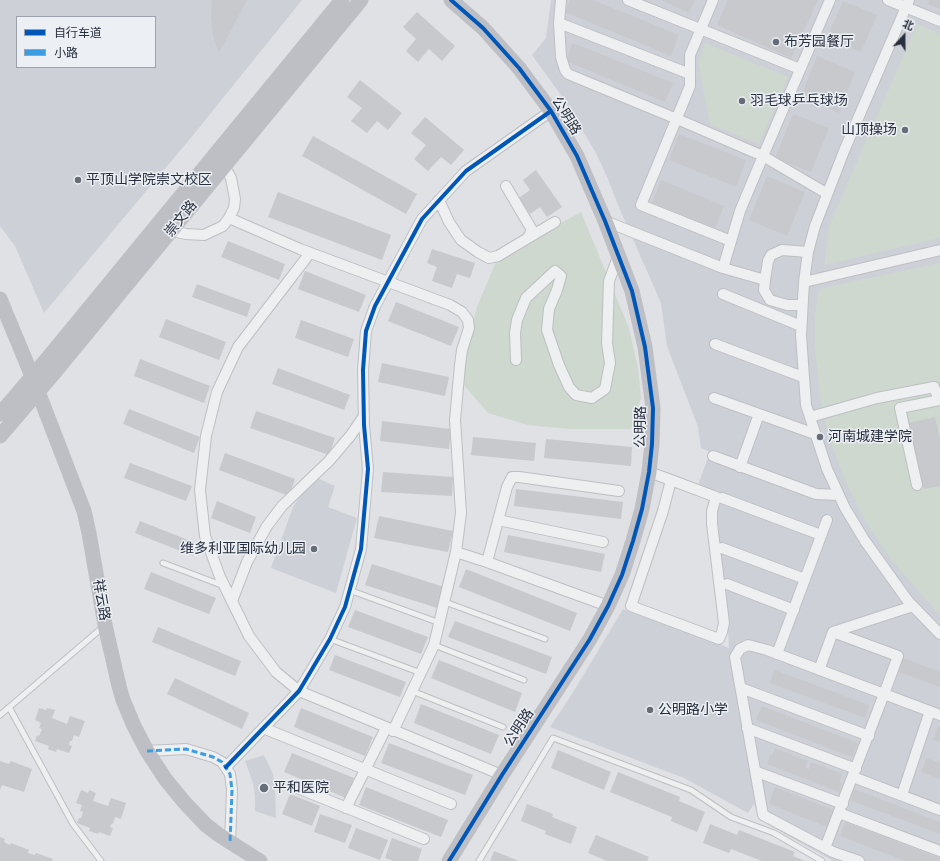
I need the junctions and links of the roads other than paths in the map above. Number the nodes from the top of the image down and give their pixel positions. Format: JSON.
{"nodes":[{"id":1,"x":342,"y":0,"type":"edge"},
{"id":2,"x":361,"y":0,"type":"edge"},
{"id":3,"x":451,"y":0,"type":"edge"},
{"id":4,"x":561,"y":0,"type":"edge"},
{"id":5,"x":628,"y":0,"type":"edge"},
{"id":6,"x":713,"y":0,"type":"edge"},
{"id":7,"x":830,"y":0,"type":"edge"},
{"id":8,"x":888,"y":0,"type":"edge"},
{"id":9,"x":907,"y":4,"type":"edge"},
{"id":10,"x":940,"y":21,"type":"edge"},
{"id":11,"x":559,"y":23,"type":"junction"},
{"id":12,"x":700,"y":29,"type":"junction"},
{"id":13,"x":800,"y":69,"type":"junction"},
{"id":14,"x":690,"y":74,"type":"junction"},
{"id":15,"x":551,"y":111,"type":"junction"},
{"id":16,"x":677,"y":119,"type":"junction"},
{"id":17,"x":763,"y":156,"type":"junction"},
{"id":18,"x":224,"y":166,"type":"junction"},
{"id":19,"x":506,"y":186,"type":"dead end"},
{"id":20,"x":826,"y":193,"type":"junction"},
{"id":21,"x":439,"y":200,"type":"junction"},
{"id":22,"x":229,"y":218,"type":"junction"},
{"id":23,"x":605,"y":221,"type":"junction"},
{"id":24,"x":555,"y":222,"type":"dead end"},
{"id":25,"x":172,"y":230,"type":"junction"},
{"id":26,"x":528,"y":238,"type":"junction"},
{"id":27,"x":731,"y":241,"type":"junction"},
{"id":28,"x":940,"y":250,"type":"edge"},
{"id":29,"x":808,"y":252,"type":"junction"},
{"id":30,"x":310,"y":253,"type":"junction"},
{"id":31,"x":618,"y":257,"type":"junction"},
{"id":32,"x":723,"y":268,"type":"junction"},
{"id":33,"x":765,"y":280,"type":"junction"},
{"id":34,"x":388,"y":282,"type":"junction"},
{"id":35,"x":804,"y":282,"type":"junction"},
{"id":36,"x":723,"y":294,"type":"dead end"},
{"id":37,"x":0,"y":299,"type":"edge"},
{"id":38,"x":802,"y":305,"type":"junction"},
{"id":39,"x":801,"y":326,"type":"junction"},
{"id":40,"x":715,"y":344,"type":"dead end"},
{"id":41,"x":516,"y":360,"type":"dead end"},
{"id":42,"x":32,"y":376,"type":"junction"},
{"id":43,"x":804,"y":377,"type":"junction"},
{"id":44,"x":38,"y":392,"type":"junction"},
{"id":45,"x":714,"y":398,"type":"dead end"},
{"id":46,"x":940,"y":400,"type":"edge"},
{"id":47,"x":0,"y":414,"type":"edge"},
{"id":48,"x":759,"y":414,"type":"junction"},
{"id":49,"x":364,"y":416,"type":"junction"},
{"id":50,"x":810,"y":417,"type":"junction"},
{"id":51,"x":815,"y":434,"type":"junction"},
{"id":52,"x":0,"y":436,"type":"edge"},
{"id":53,"x":713,"y":456,"type":"dead end"},
{"id":54,"x":740,"y":467,"type":"junction"},
{"id":55,"x":649,"y":472,"type":"junction"},
{"id":56,"x":671,"y":480,"type":"junction"},
{"id":57,"x":917,"y":484,"type":"dead end"},
{"id":58,"x":619,"y":491,"type":"dead end"},
{"id":59,"x":839,"y":495,"type":"junction"},
{"id":60,"x":722,"y":498,"type":"dead end"},
{"id":61,"x":498,"y":520,"type":"junction"},
{"id":62,"x":827,"y":520,"type":"dead end"},
{"id":63,"x":821,"y":535,"type":"junction"},
{"id":64,"x":603,"y":542,"type":"dead end"},
{"id":65,"x":722,"y":548,"type":"dead end"},
{"id":66,"x":456,"y":552,"type":"junction"},
{"id":67,"x":487,"y":562,"type":"junction"},
{"id":68,"x":163,"y":564,"type":"dead end"},
{"id":69,"x":805,"y":579,"type":"junction"},
{"id":70,"x":727,"y":584,"type":"dead end"},
{"id":71,"x":225,"y":587,"type":"junction"},
{"id":72,"x":349,"y":590,"type":"junction"},
{"id":73,"x":232,"y":601,"type":"junction"},
{"id":74,"x":445,"y":602,"type":"junction"},
{"id":75,"x":608,"y":606,"type":"junction"},
{"id":76,"x":913,"y":606,"type":"junction"},
{"id":77,"x":794,"y":610,"type":"junction"},
{"id":78,"x":440,"y":623,"type":"junction"},
{"id":79,"x":105,"y":625,"type":"junction"},
{"id":80,"x":834,"y":632,"type":"junction"},
{"id":81,"x":940,"y":634,"type":"edge"},
{"id":82,"x":330,"y":639,"type":"junction"},
{"id":83,"x":545,"y":639,"type":"dead end"},
{"id":84,"x":434,"y":645,"type":"junction"},
{"id":85,"x":777,"y":654,"type":"junction"},
{"id":86,"x":819,"y":670,"type":"junction"},
{"id":87,"x":420,"y":673,"type":"junction"},
{"id":88,"x":524,"y":680,"type":"dead end"},
{"id":89,"x":741,"y":688,"type":"junction"},
{"id":90,"x":299,"y":691,"type":"junction"},
{"id":91,"x":412,"y":691,"type":"junction"},
{"id":92,"x":884,"y":694,"type":"junction"},
{"id":93,"x":9,"y":707,"type":"junction"},
{"id":94,"x":930,"y":711,"type":"junction"},
{"id":95,"x":0,"y":715,"type":"edge"},
{"id":96,"x":940,"y":715,"type":"edge"},
{"id":97,"x":502,"y":727,"type":"dead end"},
{"id":98,"x":263,"y":728,"type":"junction"},
{"id":99,"x":747,"y":728,"type":"junction"},
{"id":100,"x":389,"y":729,"type":"junction"},
{"id":101,"x":869,"y":736,"type":"junction"},
{"id":102,"x":147,"y":751,"type":"junction"},
{"id":103,"x":226,"y":768,"type":"junction"},
{"id":104,"x":365,"y":770,"type":"junction"},
{"id":105,"x":757,"y":772,"type":"junction"},
{"id":106,"x":855,"y":773,"type":"junction"},
{"id":107,"x":502,"y":775,"type":"junction"},
{"id":108,"x":295,"y":787,"type":"dead end"},
{"id":109,"x":902,"y":795,"type":"junction"},
{"id":110,"x":451,"y":804,"type":"dead end"},
{"id":111,"x":346,"y":808,"type":"junction"},
{"id":112,"x":841,"y":808,"type":"junction"},
{"id":113,"x":940,"y":810,"type":"edge"},
{"id":114,"x":424,"y":839,"type":"dead end"},
{"id":115,"x":230,"y":843,"type":"junction"},
{"id":116,"x":825,"y":848,"type":"junction"},
{"id":117,"x":940,"y":851,"type":"edge"},
{"id":118,"x":853,"y":860,"type":"edge"},
{"id":119,"x":101,"y":861,"type":"edge"},
{"id":120,"x":260,"y":861,"type":"edge"},
{"id":121,"x":449,"y":861,"type":"edge"},
{"id":122,"x":479,"y":861,"type":"edge"},
{"id":123,"x":822,"y":861,"type":"edge"}],
"edges":[{"from":1,"to":42,"type":"main road","name":"崇文路"},
{"from":2,"to":18,"type":"main road","name":"崇文路"},
{"from":3,"to":15,"type":"main road","name":"公明路"},
{"from":4,"to":11,"type":"street"},
{"from":5,"to":12,"type":"street"},
{"from":6,"to":12,"type":"street"},
{"from":7,"to":13,"type":"street"},
{"from":8,"to":9,"type":"street"},
{"from":9,"to":10,"type":"street"},
{"from":9,"to":20,"type":"street"},
{"from":11,"to":14,"type":"street"},
{"from":11,"to":16,"type":"street"},
{"from":12,"to":13,"type":"street"},
{"from":12,"to":14,"type":"street"},
{"from":13,"to":17,"type":"street"},
{"from":14,"to":16,"type":"street"},
{"from":15,"to":21,"type":"street"},
{"from":15,"to":23,"type":"main road","name":"公明路"},
{"from":16,"to":17,"type":"street"},
{"from":16,"to":27,"type":"street"},
{"from":17,"to":20,"type":"street"},
{"from":17,"to":27,"type":"street"},
{"from":18,"to":22,"type":"street"},
{"from":18,"to":25,"type":"main road","name":"崇文路"},
{"from":19,"to":26,"type":"street"},
{"from":20,"to":29,"type":"street"},
{"from":21,"to":26,"type":"street"},
{"from":21,"to":34,"type":"street"},
{"from":22,"to":25,"type":"street"},
{"from":22,"to":30,"type":"street"},
{"from":23,"to":31,"type":"main road","name":"公明路"},
{"from":23,"to":32,"type":"street"},
{"from":24,"to":26,"type":"street"},
{"from":25,"to":44,"type":"main road","name":"崇文路"},
{"from":27,"to":32,"type":"street"},
{"from":28,"to":35,"type":"street"},
{"from":29,"to":33,"type":"street"},
{"from":29,"to":35,"type":"street"},
{"from":30,"to":34,"type":"street"},
{"from":30,"to":71,"type":"street"},
{"from":31,"to":41,"type":"street"},
{"from":31,"to":55,"type":"main road","name":"公明路"},
{"from":32,"to":33,"type":"street"},
{"from":33,"to":38,"type":"street"},
{"from":34,"to":49,"type":"street"},
{"from":34,"to":66,"type":"street"},
{"from":35,"to":38,"type":"street"},
{"from":36,"to":39,"type":"street"},
{"from":37,"to":42,"type":"main road","name":"祥云路"},
{"from":38,"to":39,"type":"street"},
{"from":39,"to":43,"type":"street"},
{"from":40,"to":43,"type":"street"},
{"from":42,"to":44,"type":"main road","name":"祥云路"},
{"from":42,"to":47,"type":"main road","name":"崇文路"},
{"from":43,"to":50,"type":"street"},
{"from":44,"to":52,"type":"main road","name":"崇文路"},
{"from":44,"to":79,"type":"main road","name":"祥云路"},
{"from":45,"to":48,"type":"street"},
{"from":46,"to":50,"type":"street"},
{"from":46,"to":57,"type":"street"},
{"from":48,"to":51,"type":"street"},
{"from":48,"to":54,"type":"street"},
{"from":49,"to":72,"type":"street"},
{"from":49,"to":73,"type":"street"},
{"from":50,"to":51,"type":"street"},
{"from":51,"to":59,"type":"street"},
{"from":53,"to":54,"type":"street"},
{"from":54,"to":59,"type":"street"},
{"from":55,"to":56,"type":"street"},
{"from":55,"to":75,"type":"main road","name":"公明路"},
{"from":56,"to":56,"type":"street"},
{"from":58,"to":61,"type":"street"},
{"from":59,"to":76,"type":"street"},
{"from":60,"to":63,"type":"street"},
{"from":61,"to":64,"type":"street"},
{"from":61,"to":67,"type":"street"},
{"from":62,"to":63,"type":"street"},
{"from":63,"to":69,"type":"street"},
{"from":65,"to":69,"type":"street"},
{"from":66,"to":67,"type":"street"},
{"from":66,"to":74,"type":"street"},
{"from":67,"to":75,"type":"street"},
{"from":68,"to":71,"type":"lane"},
{"from":69,"to":77,"type":"street"},
{"from":70,"to":77,"type":"street"},
{"from":71,"to":73,"type":"street"},
{"from":72,"to":78,"type":"lane"},
{"from":72,"to":82,"type":"street"},
{"from":73,"to":90,"type":"street"},
{"from":74,"to":78,"type":"street"},
{"from":74,"to":83,"type":"lane"},
{"from":75,"to":107,"type":"main road","name":"公明路"},
{"from":76,"to":80,"type":"street"},
{"from":76,"to":81,"type":"street"},
{"from":77,"to":85,"type":"street"},
{"from":78,"to":84,"type":"street"},
{"from":79,"to":93,"type":"lane"},
{"from":79,"to":102,"type":"main road","name":"祥云路"},
{"from":80,"to":86,"type":"street"},
{"from":80,"to":92,"type":"street"},
{"from":82,"to":87,"type":"lane"},
{"from":82,"to":90,"type":"street"},
{"from":84,"to":87,"type":"street"},
{"from":84,"to":88,"type":"lane"},
{"from":85,"to":86,"type":"street"},
{"from":85,"to":89,"type":"street"},
{"from":86,"to":92,"type":"street"},
{"from":87,"to":91,"type":"street"},
{"from":89,"to":99,"type":"street"},
{"from":89,"to":101,"type":"street"},
{"from":90,"to":98,"type":"street"},
{"from":90,"to":100,"type":"street"},
{"from":91,"to":97,"type":"lane"},
{"from":91,"to":100,"type":"street"},
{"from":92,"to":94,"type":"street"},
{"from":92,"to":101,"type":"street"},
{"from":93,"to":95,"type":"lane"},
{"from":93,"to":119,"type":"lane"},
{"from":94,"to":96,"type":"street"},
{"from":94,"to":109,"type":"street"},
{"from":98,"to":103,"type":"street"},
{"from":98,"to":104,"type":"street"},
{"from":99,"to":105,"type":"street"},
{"from":99,"to":106,"type":"street"},
{"from":100,"to":104,"type":"street"},
{"from":100,"to":107,"type":"street"},
{"from":101,"to":106,"type":"street"},
{"from":102,"to":103,"type":"street"},
{"from":102,"to":115,"type":"main road","name":"祥云路"},
{"from":103,"to":115,"type":"street"},
{"from":104,"to":110,"type":"street"},
{"from":104,"to":111,"type":"street"},
{"from":105,"to":112,"type":"street"},
{"from":105,"to":116,"type":"street"},
{"from":106,"to":109,"type":"street"},
{"from":106,"to":112,"type":"street"},
{"from":107,"to":121,"type":"main road","name":"公明路"},
{"from":108,"to":111,"type":"street"},
{"from":109,"to":113,"type":"street"},
{"from":111,"to":114,"type":"street"},
{"from":112,"to":116,"type":"street"},
{"from":112,"to":117,"type":"street"},
{"from":115,"to":120,"type":"main road","name":"祥云路"},
{"from":116,"to":118,"type":"street"},
{"from":122,"to":123,"type":"lane"}]}
